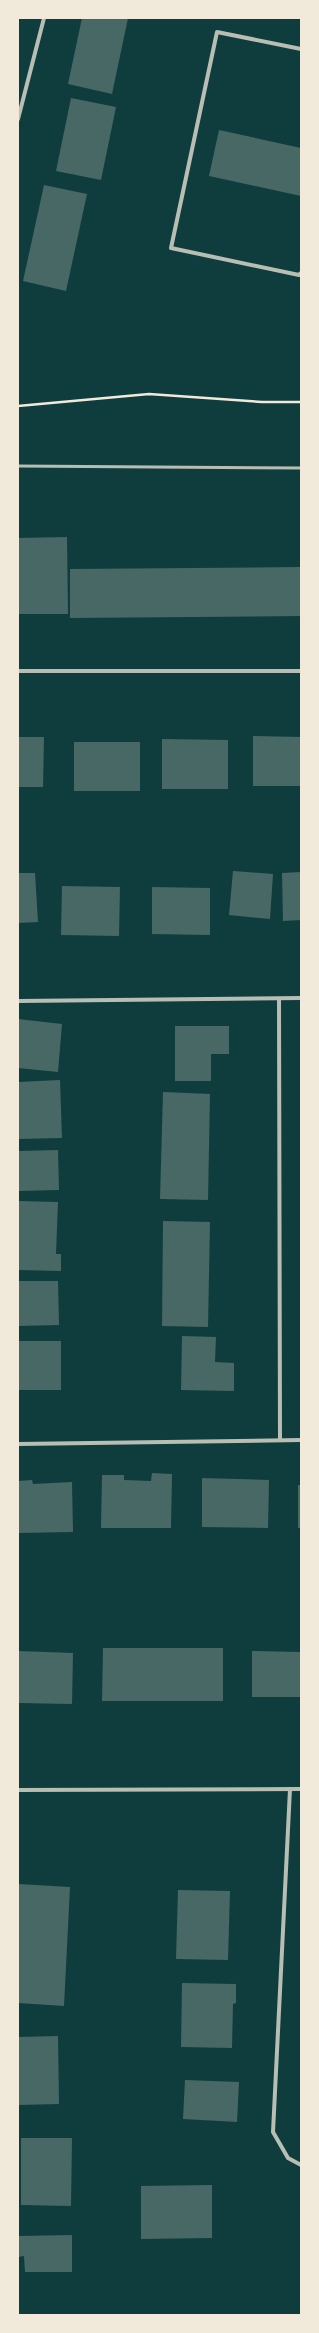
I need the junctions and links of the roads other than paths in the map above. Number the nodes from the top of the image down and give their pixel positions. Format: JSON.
{"nodes":[{"id":1,"x":44,"y":18,"type":"edge"},
{"id":2,"x":301,"y":49,"type":"edge"},
{"id":3,"x":18,"y":119,"type":"edge"},
{"id":4,"x":301,"y":273,"type":"edge"},
{"id":5,"x":18,"y":466,"type":"edge"},
{"id":6,"x":301,"y":468,"type":"edge"},
{"id":7,"x":18,"y":671,"type":"edge"},
{"id":8,"x":301,"y":671,"type":"edge"},
{"id":9,"x":301,"y":998,"type":"edge"},
{"id":10,"x":279,"y":999,"type":"junction"},
{"id":11,"x":18,"y":1001,"type":"edge"},
{"id":12,"x":280,"y":1440,"type":"junction"},
{"id":13,"x":301,"y":1440,"type":"edge"},
{"id":14,"x":18,"y":1444,"type":"edge"},
{"id":15,"x":290,"y":1789,"type":"junction"},
{"id":16,"x":301,"y":1789,"type":"edge"},
{"id":17,"x":18,"y":1790,"type":"edge"},
{"id":18,"x":301,"y":2166,"type":"edge"}],
"edges":[{"from":1,"to":3,"type":"street"},
{"from":2,"to":4,"type":"street"},
{"from":5,"to":6,"type":"lane"},
{"from":7,"to":8,"type":"street"},
{"from":9,"to":10,"type":"street"},
{"from":10,"to":11,"type":"street"},
{"from":10,"to":12,"type":"street"},
{"from":12,"to":13,"type":"street"},
{"from":12,"to":14,"type":"street"},
{"from":15,"to":16,"type":"street"},
{"from":15,"to":17,"type":"street"},
{"from":15,"to":18,"type":"street"}]}
